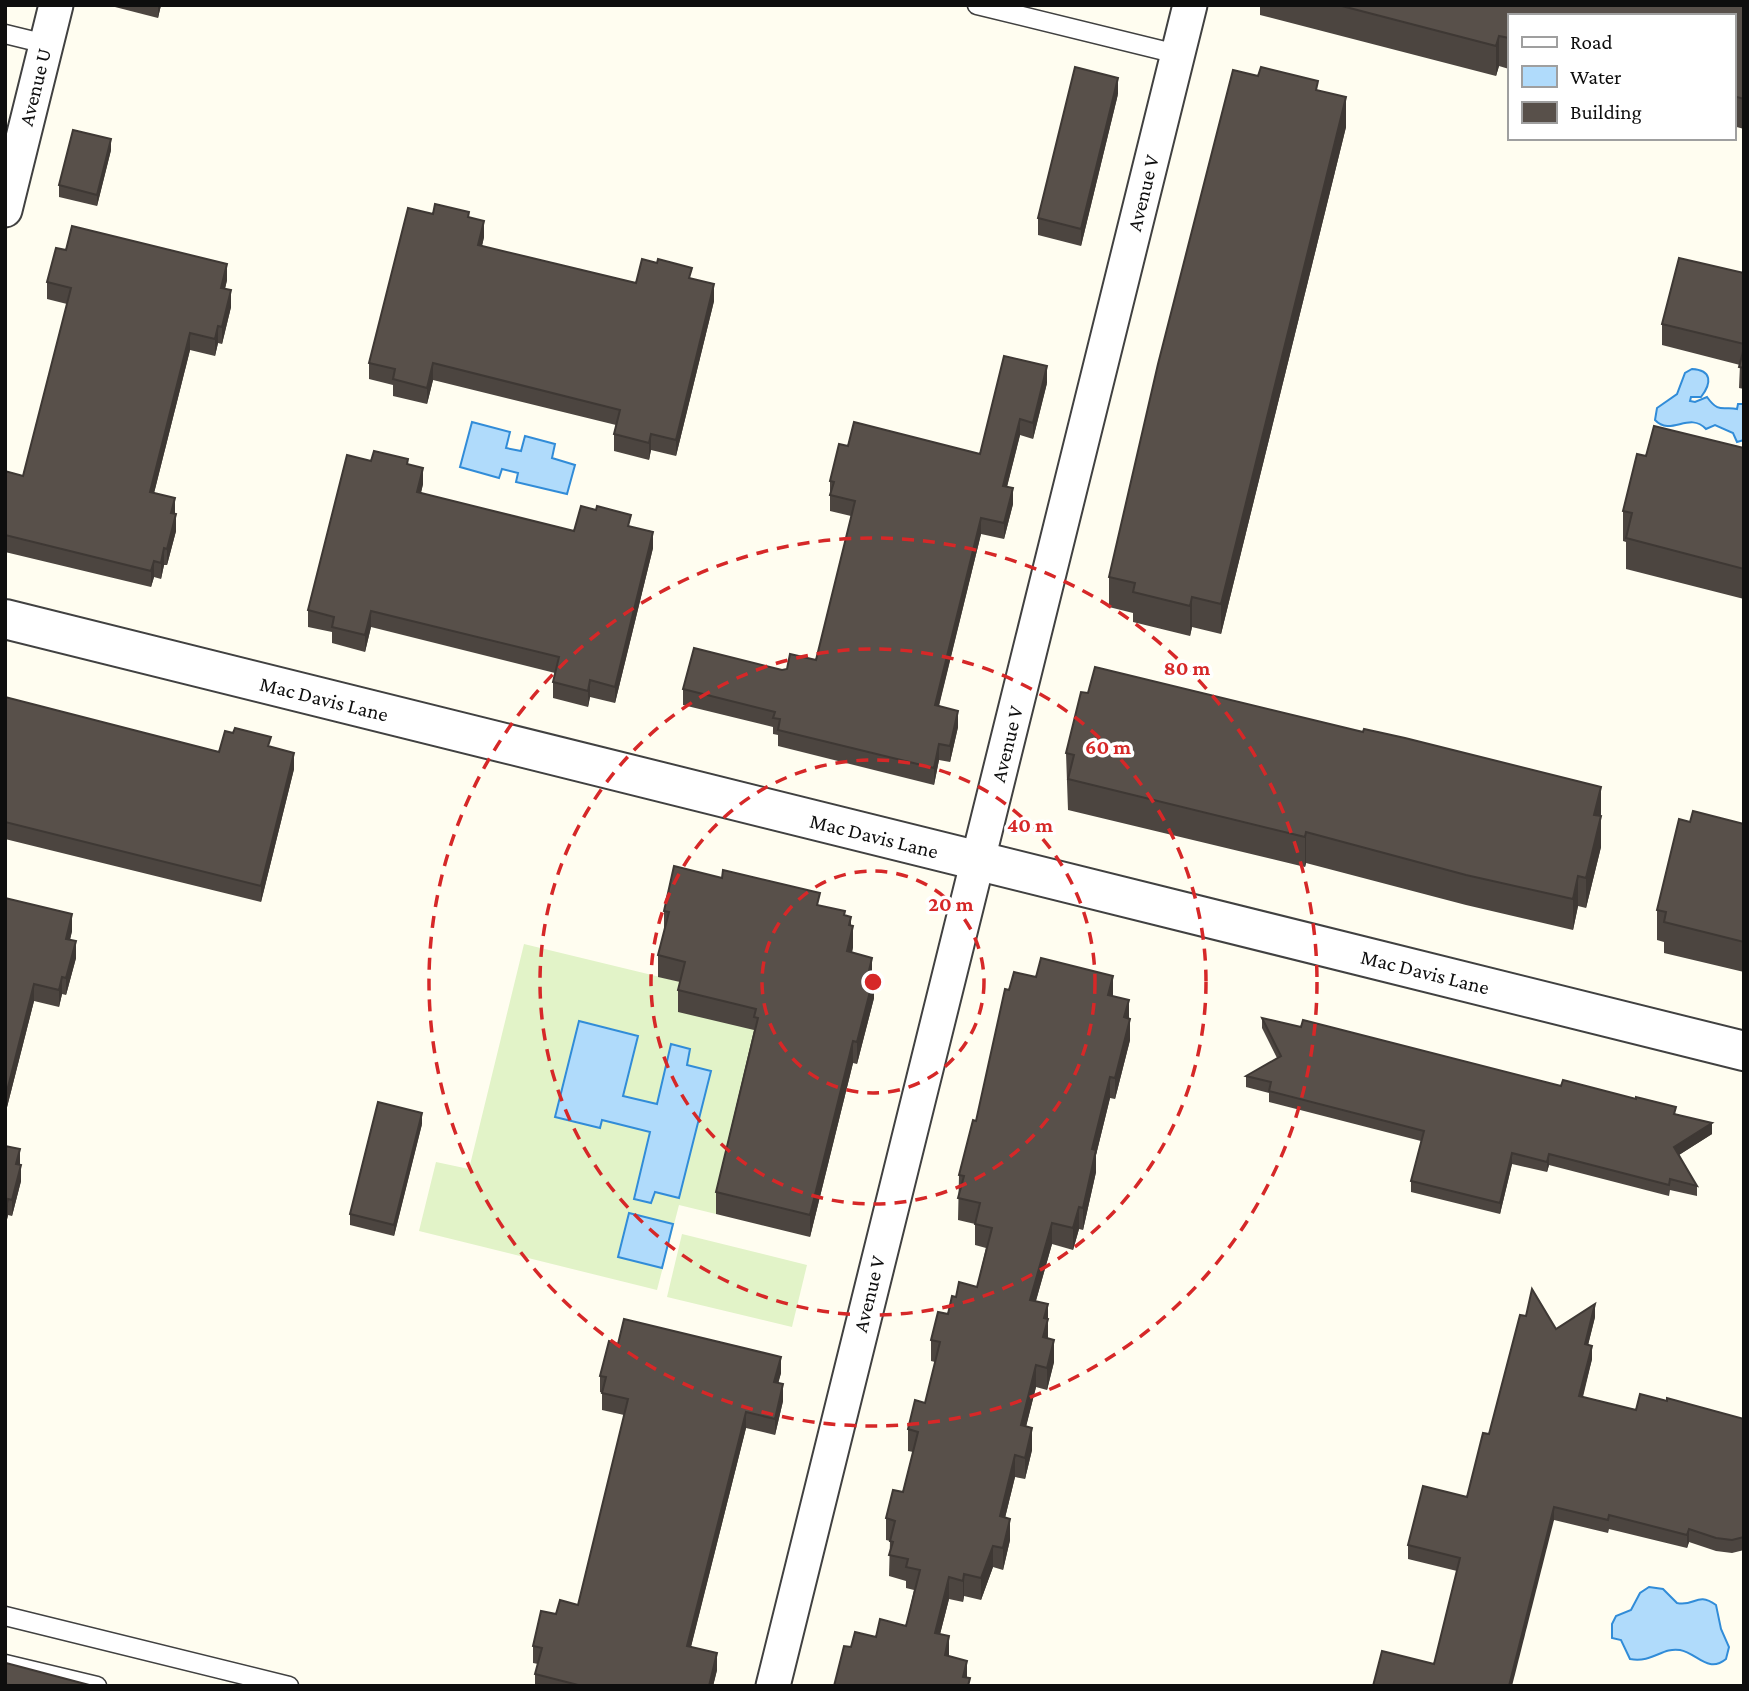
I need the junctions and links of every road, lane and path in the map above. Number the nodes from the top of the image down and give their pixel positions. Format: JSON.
{"nodes":[{"id":1,"x":56,"y":5,"type":"edge"},
{"id":2,"x":977,"y":5,"type":"edge"},
{"id":3,"x":1189,"y":5,"type":"edge"},
{"id":4,"x":5,"y":34,"type":"edge"},
{"id":5,"x":46,"y":44,"type":"junction"},
{"id":6,"x":1177,"y":54,"type":"junction"},
{"id":7,"x":5,"y":210,"type":"edge"},
{"id":8,"x":5,"y":619,"type":"edge"},
{"id":9,"x":978,"y":862,"type":"junction"},
{"id":10,"x":1744,"y":1051,"type":"edge"},
{"id":11,"x":5,"y":1616,"type":"edge"},
{"id":12,"x":5,"y":1664,"type":"edge"},
{"id":13,"x":97,"y":1686,"type":"edge"},
{"id":14,"x":289,"y":1686,"type":"edge"},
{"id":15,"x":773,"y":1686,"type":"edge"}],
"edges":[{"from":1,"to":5,"type":"street","name":"Avenue U"},
{"from":2,"to":6,"type":"lane"},
{"from":3,"to":6,"type":"street","name":"Avenue V"},
{"from":4,"to":5,"type":"lane"},
{"from":5,"to":7,"type":"street","name":"Avenue U"},
{"from":6,"to":9,"type":"street","name":"Avenue V"},
{"from":8,"to":9,"type":"street","name":"Mac Davis Lane"},
{"from":9,"to":10,"type":"street","name":"Mac Davis Lane"},
{"from":9,"to":15,"type":"street","name":"Avenue V"},
{"from":11,"to":14,"type":"lane"},
{"from":12,"to":13,"type":"lane"}]}
